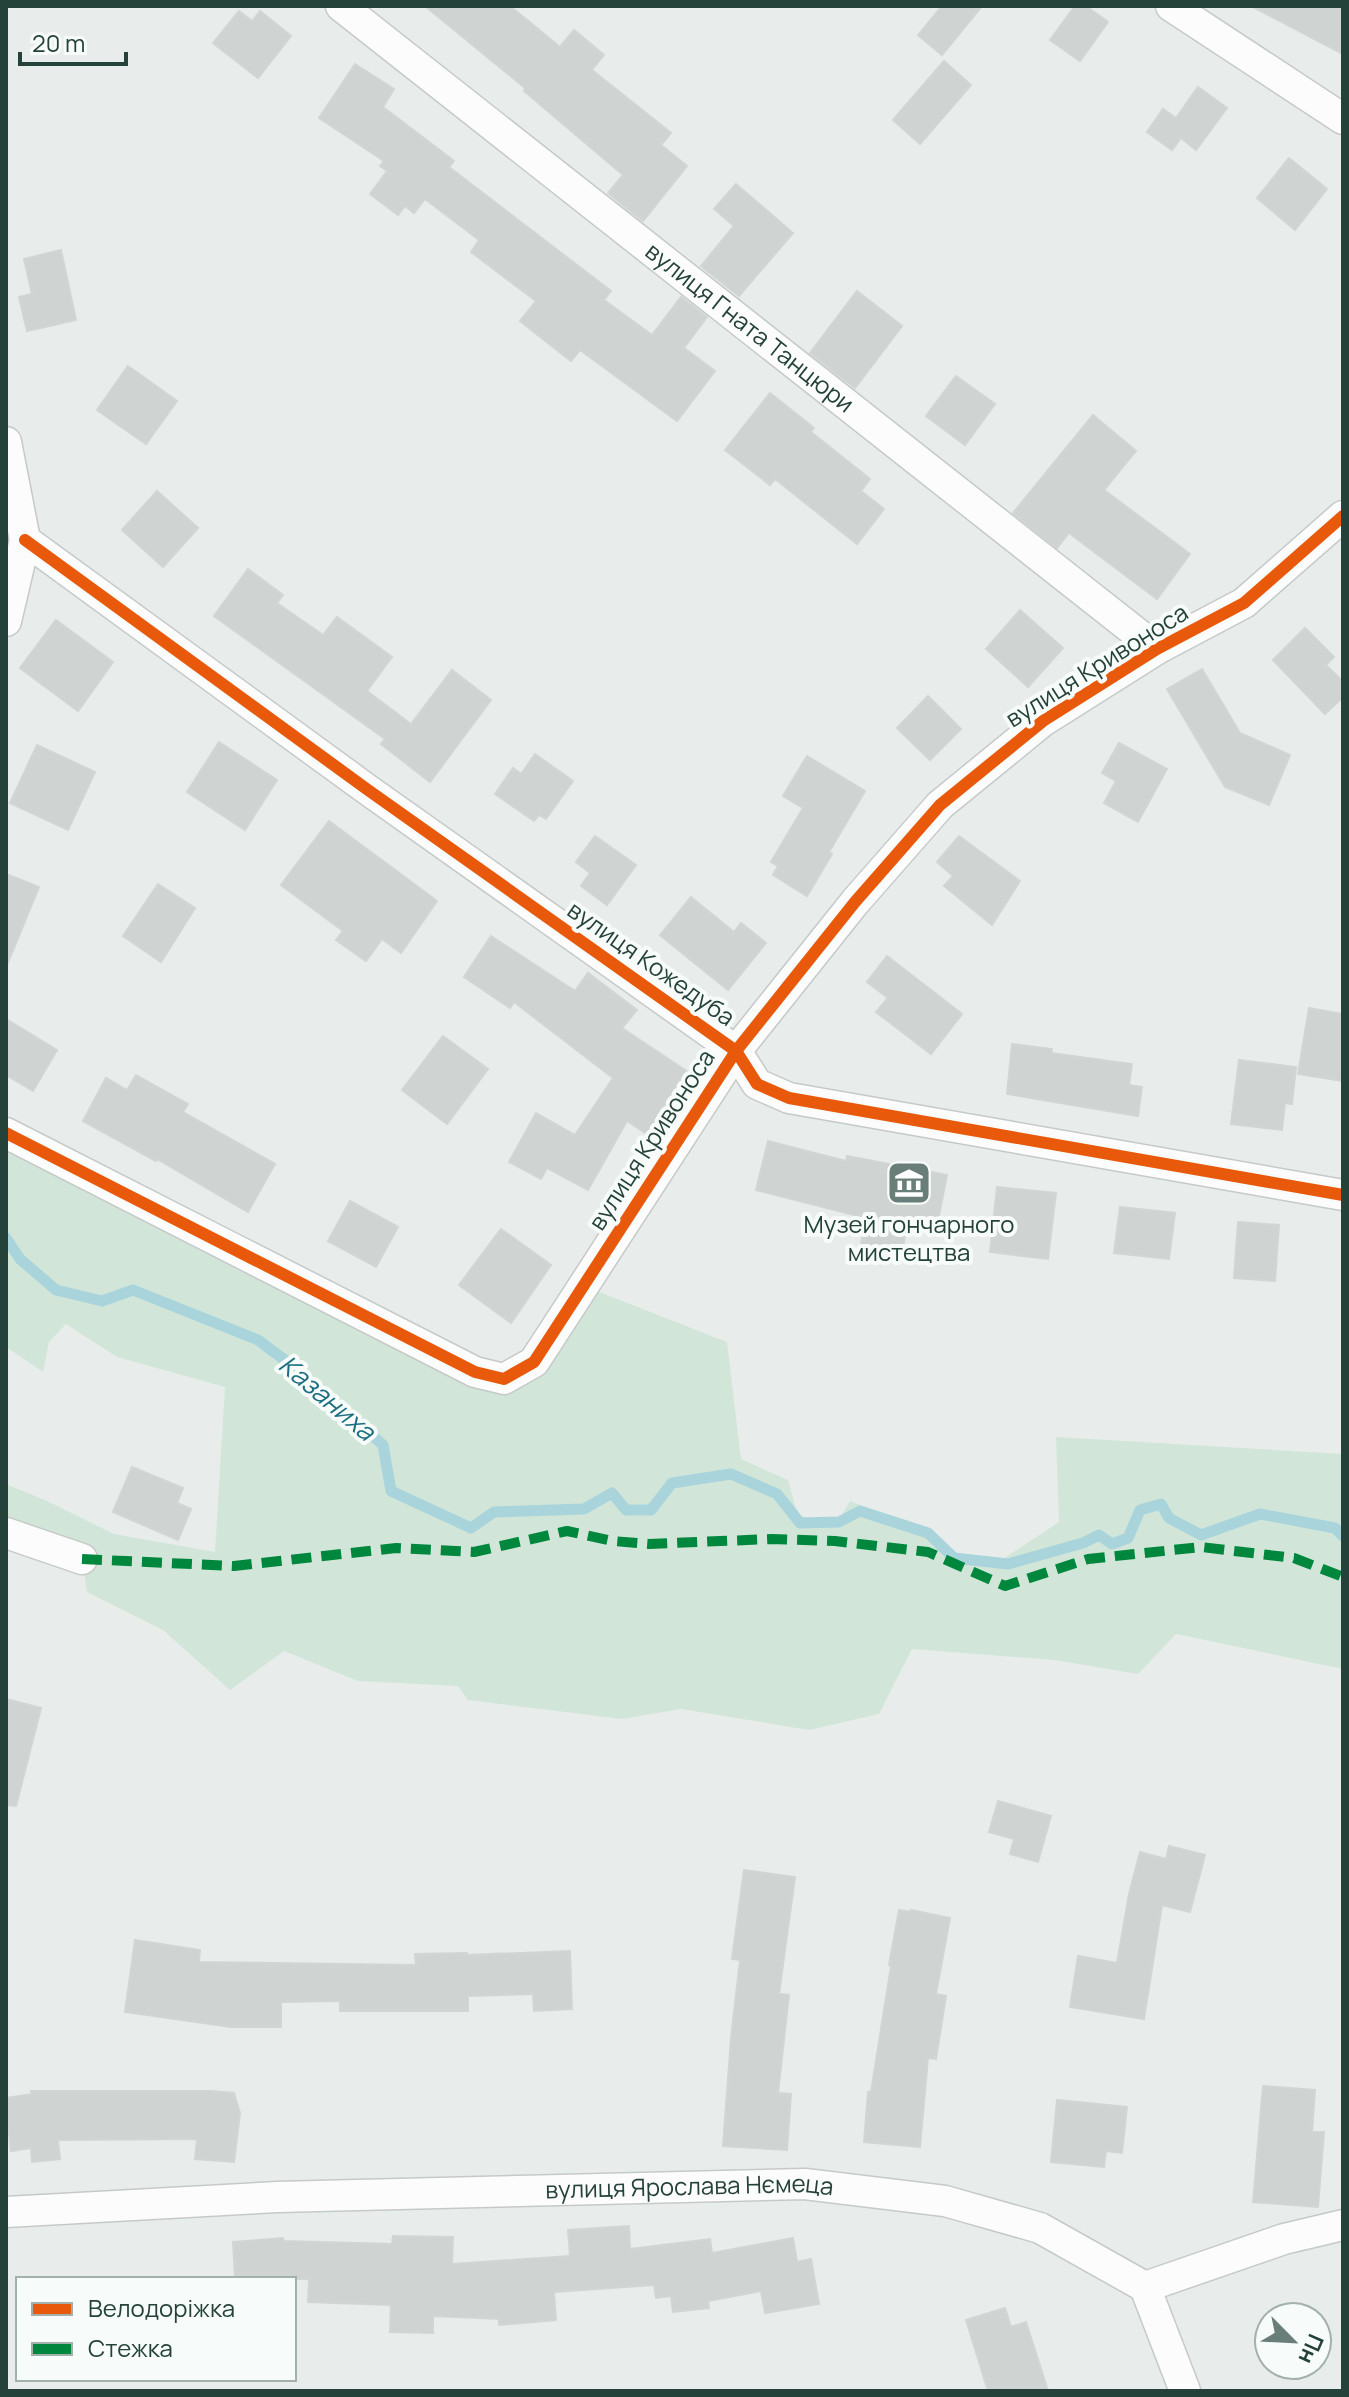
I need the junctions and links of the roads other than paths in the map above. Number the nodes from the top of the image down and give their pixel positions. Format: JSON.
{"nodes":[{"id":1,"x":341,"y":6,"type":"edge"},
{"id":2,"x":1171,"y":6,"type":"edge"},
{"id":3,"x":1343,"y":119,"type":"edge"},
{"id":4,"x":6,"y":442,"type":"edge"},
{"id":5,"x":1343,"y":516,"type":"edge"},
{"id":6,"x":25,"y":540,"type":"junction"},
{"id":7,"x":6,"y":621,"type":"edge"},
{"id":8,"x":1157,"y":649,"type":"junction"},
{"id":9,"x":736,"y":1051,"type":"junction"},
{"id":10,"x":6,"y":1133,"type":"edge"},
{"id":11,"x":1343,"y":1195,"type":"edge"},
{"id":12,"x":6,"y":1533,"type":"edge"},
{"id":13,"x":82,"y":1559,"type":"dead end"},
{"id":14,"x":6,"y":2212,"type":"edge"},
{"id":15,"x":1343,"y":2225,"type":"edge"},
{"id":16,"x":1145,"y":2287,"type":"junction"},
{"id":17,"x":1185,"y":2391,"type":"edge"}],
"edges":[{"from":1,"to":8,"type":"street","name":"вулиця Гната Танцюри"},
{"from":2,"to":3,"type":"street"},
{"from":4,"to":6,"type":"street"},
{"from":5,"to":8,"type":"street","name":"вулиця Кривоноса"},
{"from":6,"to":7,"type":"street"},
{"from":6,"to":9,"type":"street","name":"вулиця Кожедуба"},
{"from":8,"to":9,"type":"street","name":"вулиця Кривоноса"},
{"from":9,"to":10,"type":"street","name":"вулиця Кривоноса"},
{"from":9,"to":11,"type":"street","name":"вулиця Кожедуба"},
{"from":12,"to":13,"type":"street"},
{"from":14,"to":16,"type":"street","name":"вулиця Ярослава Нємеца"},
{"from":15,"to":16,"type":"street"},
{"from":16,"to":17,"type":"street"}]}
